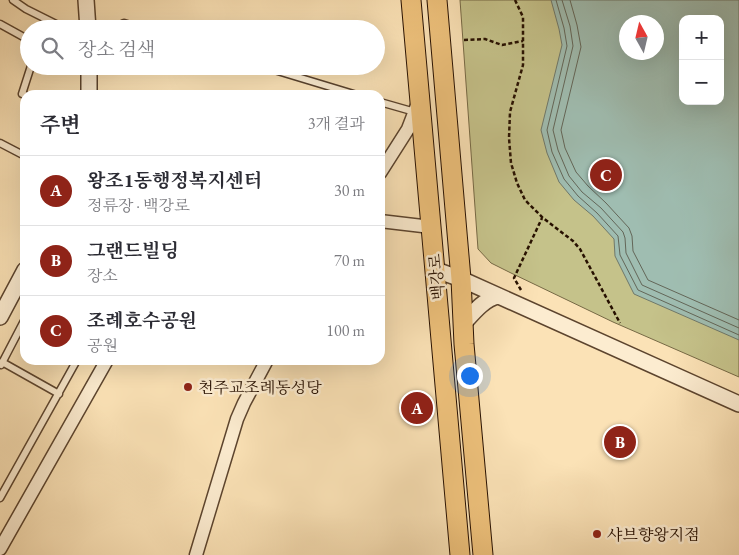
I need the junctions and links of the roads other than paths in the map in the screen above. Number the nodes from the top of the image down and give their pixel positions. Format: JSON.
{"nodes":[{"id":1,"x":13,"y":0,"type":"edge"},
{"id":2,"x":86,"y":0,"type":"edge"},
{"id":3,"x":411,"y":0,"type":"edge"},
{"id":4,"x":437,"y":0,"type":"edge"},
{"id":5,"x":48,"y":20,"type":"edge"},
{"id":6,"x":87,"y":20,"type":"edge"},
{"id":7,"x":0,"y":24,"type":"edge"},
{"id":8,"x":20,"y":35,"type":"edge"},
{"id":9,"x":28,"y":75,"type":"edge"},
{"id":10,"x":89,"y":75,"type":"edge"},
{"id":11,"x":290,"y":75,"type":"edge"},
{"id":12,"x":23,"y":90,"type":"edge"},
{"id":13,"x":89,"y":90,"type":"edge"},
{"id":14,"x":340,"y":90,"type":"edge"},
{"id":15,"x":385,"y":102,"type":"edge"},
{"id":16,"x":417,"y":105,"type":"junction"},
{"id":17,"x":0,"y":143,"type":"edge"},
{"id":18,"x":20,"y":153,"type":"edge"},
{"id":19,"x":385,"y":165,"type":"edge"},
{"id":20,"x":385,"y":222,"type":"edge"},
{"id":21,"x":431,"y":227,"type":"junction"},
{"id":22,"x":436,"y":270,"type":"junction"},
{"id":23,"x":20,"y":279,"type":"edge"},
{"id":24,"x":461,"y":279,"type":"junction"},
{"id":25,"x":498,"y":296,"type":"junction"},
{"id":26,"x":0,"y":316,"type":"edge"},
{"id":27,"x":463,"y":324,"type":"junction"},
{"id":28,"x":20,"y":328,"type":"edge"},
{"id":29,"x":1,"y":364,"type":"edge"},
{"id":30,"x":74,"y":365,"type":"edge"},
{"id":31,"x":104,"y":365,"type":"edge"},
{"id":32,"x":264,"y":365,"type":"edge"},
{"id":33,"x":59,"y":394,"type":"junction"},
{"id":34,"x":739,"y":404,"type":"edge"},
{"id":35,"x":0,"y":498,"type":"edge"},
{"id":36,"x":0,"y":549,"type":"edge"},
{"id":37,"x":196,"y":555,"type":"edge"},
{"id":38,"x":460,"y":555,"type":"edge"},
{"id":39,"x":483,"y":555,"type":"edge"}],
"edges":[{"from":1,"to":5,"type":"lane"},
{"from":2,"to":6,"type":"street"},
{"from":3,"to":16,"type":"main road","name":"백강로"},
{"from":4,"to":24,"type":"main road","name":"백강로"},
{"from":7,"to":8,"type":"lane"},
{"from":9,"to":12,"type":"lane"},
{"from":10,"to":13,"type":"street"},
{"from":11,"to":14,"type":"lane"},
{"from":15,"to":16,"type":"lane"},
{"from":16,"to":19,"type":"street"},
{"from":16,"to":21,"type":"main road","name":"백강로"},
{"from":17,"to":18,"type":"lane"},
{"from":20,"to":21,"type":"street"},
{"from":21,"to":22,"type":"main road","name":"백강로"},
{"from":22,"to":24,"type":"street"},
{"from":22,"to":38,"type":"main road","name":"백강로"},
{"from":23,"to":26,"type":"street"},
{"from":24,"to":25,"type":"street"},
{"from":24,"to":27,"type":"main road","name":"백강로"},
{"from":25,"to":27,"type":"street"},
{"from":25,"to":34,"type":"street"},
{"from":27,"to":39,"type":"main road","name":"백강로"},
{"from":28,"to":29,"type":"lane"},
{"from":29,"to":33,"type":"lane"},
{"from":30,"to":33,"type":"lane"},
{"from":31,"to":36,"type":"street"},
{"from":32,"to":37,"type":"street"},
{"from":33,"to":35,"type":"lane"}]}
